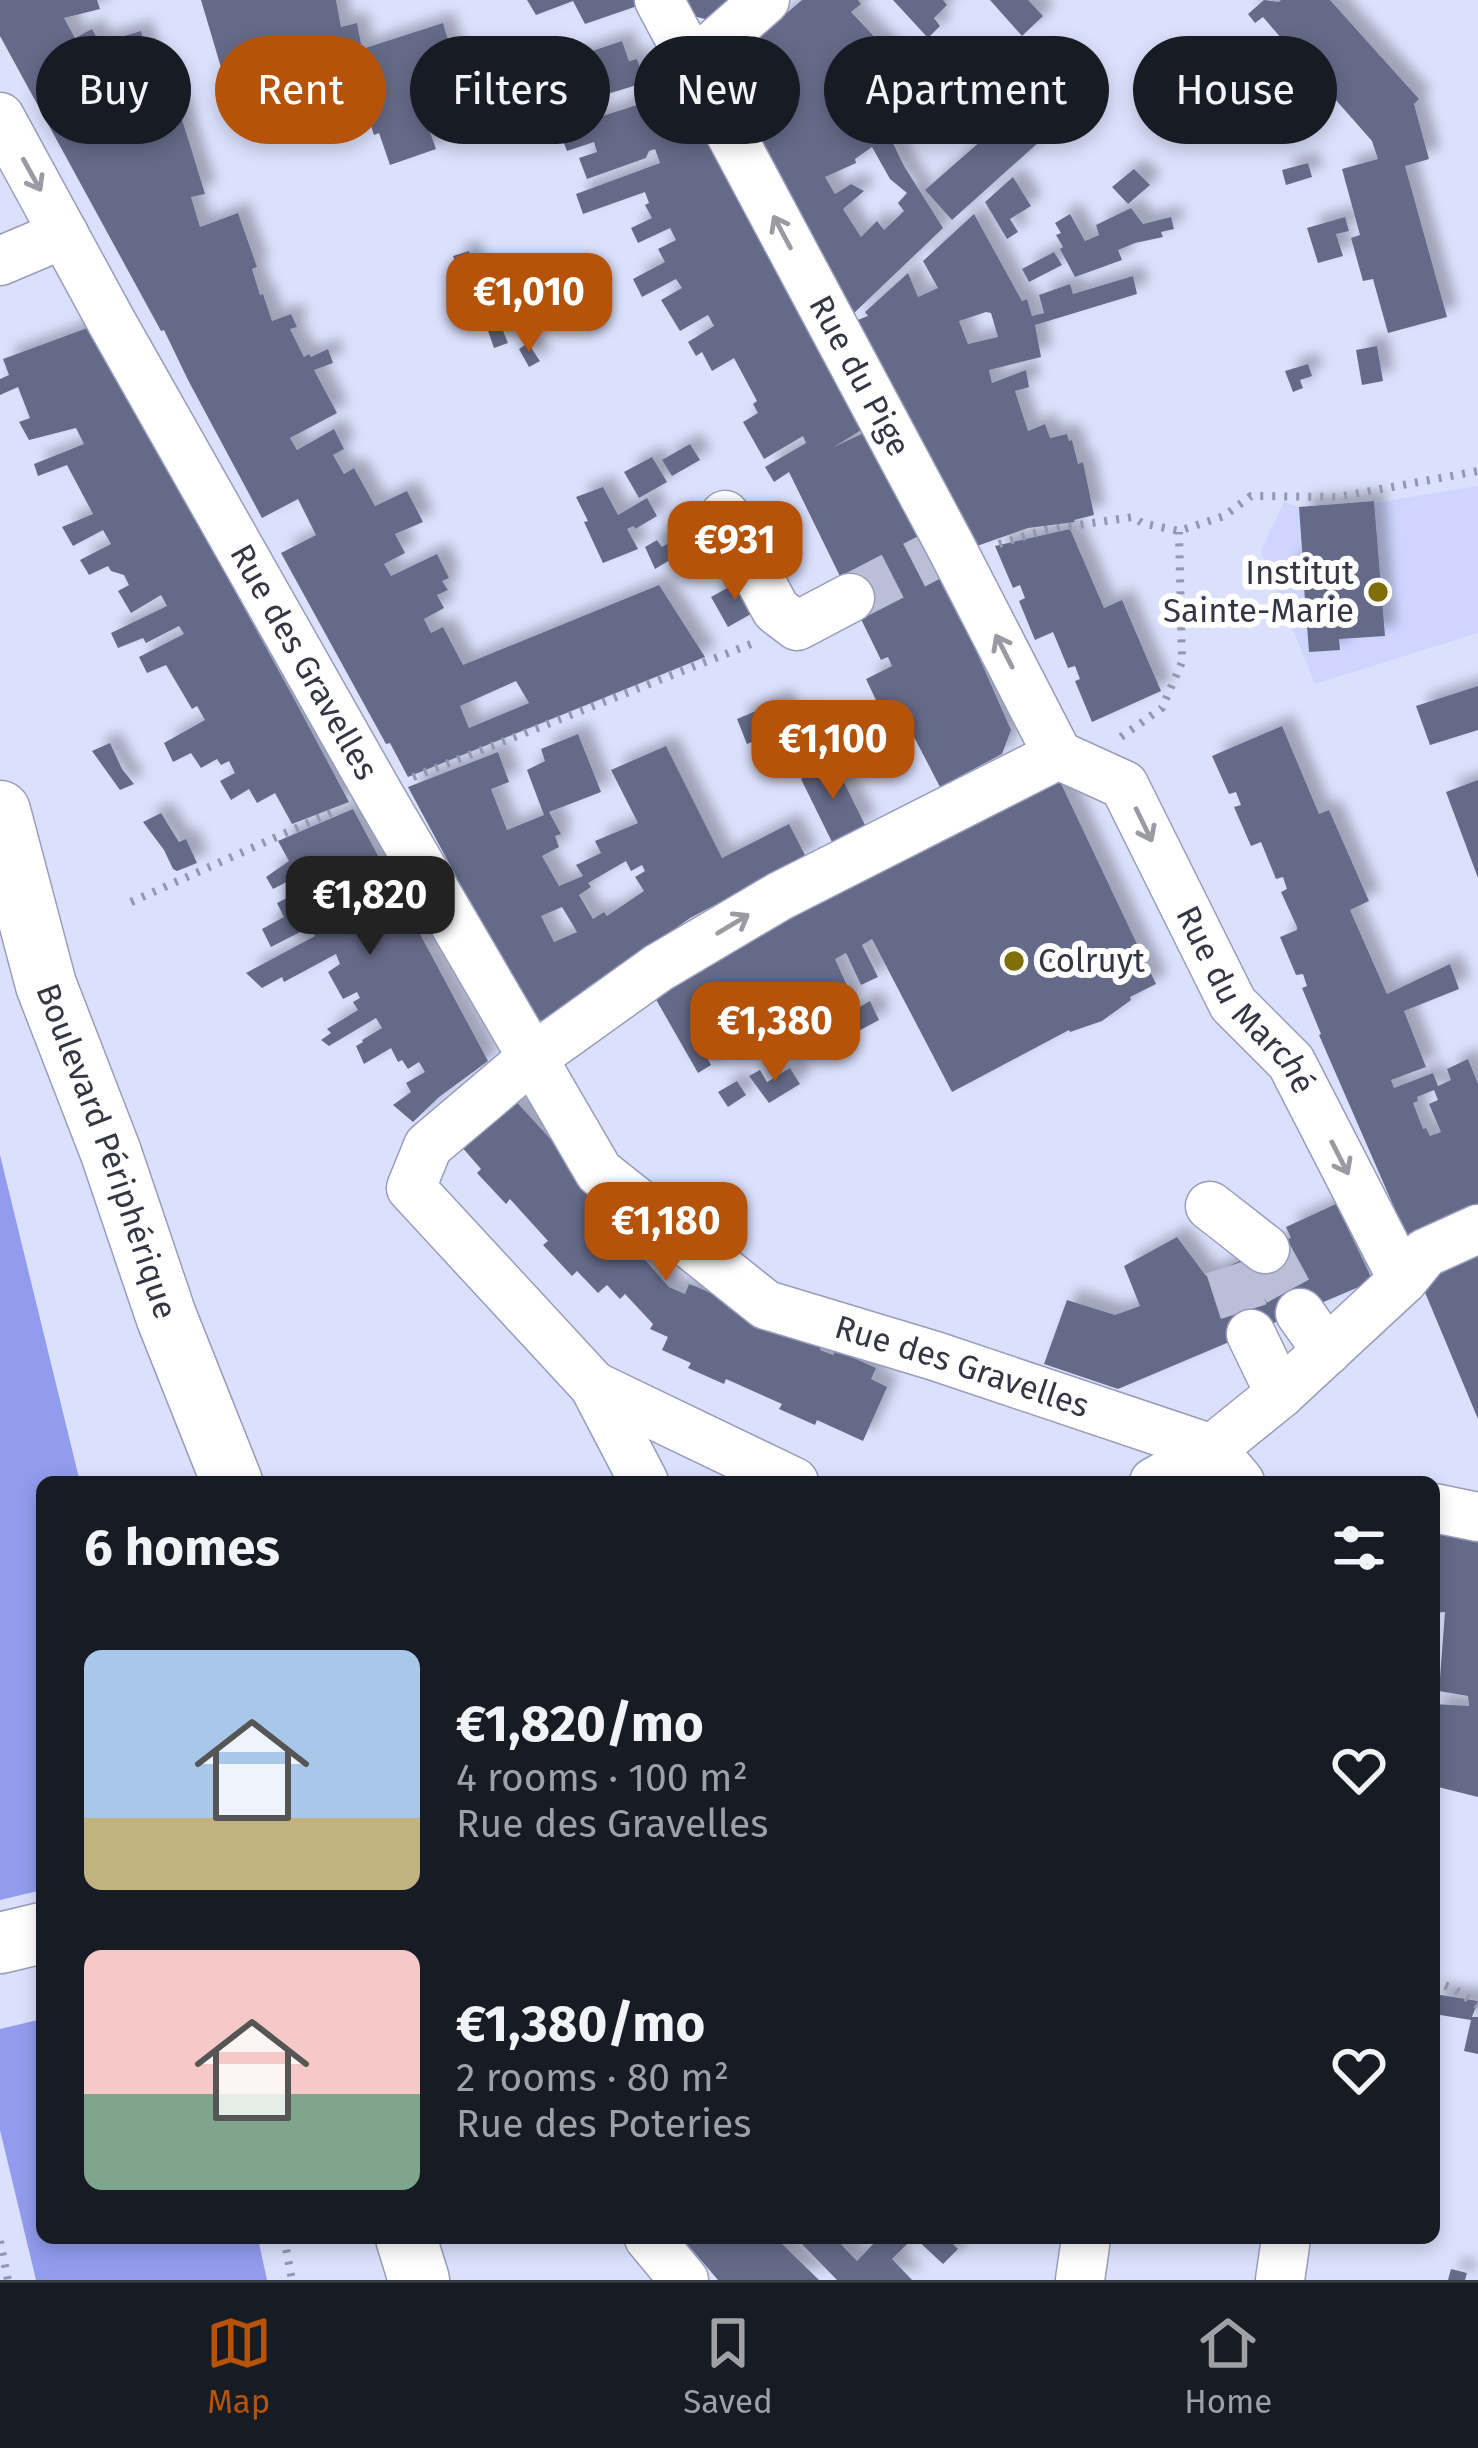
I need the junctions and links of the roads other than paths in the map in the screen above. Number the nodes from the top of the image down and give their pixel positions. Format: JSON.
{"nodes":[{"id":1,"x":658,"y":0,"type":"edge"},
{"id":2,"x":765,"y":0,"type":"edge"},
{"id":3,"x":677,"y":36,"type":"edge"},
{"id":4,"x":724,"y":36,"type":"edge"},
{"id":5,"x":0,"y":117,"type":"edge"},
{"id":6,"x":733,"y":144,"type":"edge"},
{"id":7,"x":64,"y":234,"type":"junction"},
{"id":8,"x":0,"y":261,"type":"edge"},
{"id":9,"x":725,"y":515,"type":"dead end"},
{"id":10,"x":850,"y":598,"type":"tunnel mouth"},
{"id":11,"x":1069,"y":761,"type":"junction"},
{"id":12,"x":0,"y":811,"type":"edge"},
{"id":13,"x":46,"y":985,"type":"junction"},
{"id":14,"x":531,"y":1059,"type":"junction"},
{"id":15,"x":1478,"y":1229,"type":"edge"},
{"id":16,"x":1403,"y":1280,"type":"junction"},
{"id":17,"x":1251,"y":1334,"type":"tunnel mouth"},
{"id":18,"x":594,"y":1386,"type":"junction"},
{"id":19,"x":1280,"y":1394,"type":"junction"},
{"id":20,"x":1226,"y":1466,"type":"edge"},
{"id":21,"x":200,"y":1476,"type":"edge"},
{"id":22,"x":230,"y":1476,"type":"edge"},
{"id":23,"x":641,"y":1476,"type":"edge"},
{"id":24,"x":782,"y":1476,"type":"edge"},
{"id":25,"x":1181,"y":1476,"type":"edge"},
{"id":26,"x":1440,"y":1509,"type":"edge"},
{"id":27,"x":1478,"y":1516,"type":"edge"},
{"id":28,"x":36,"y":1934,"type":"edge"},
{"id":29,"x":0,"y":1943,"type":"edge"},
{"id":30,"x":36,"y":1976,"type":"edge"},
{"id":31,"x":0,"y":1984,"type":"edge"},
{"id":32,"x":414,"y":2244,"type":"edge"},
{"id":33,"x":654,"y":2244,"type":"edge"},
{"id":34,"x":1085,"y":2244,"type":"edge"},
{"id":35,"x":1285,"y":2244,"type":"edge"},
{"id":36,"x":419,"y":2280,"type":"edge"},
{"id":37,"x":684,"y":2280,"type":"edge"},
{"id":38,"x":1080,"y":2280,"type":"edge"},
{"id":39,"x":1280,"y":2280,"type":"edge"}],
"edges":[{"from":1,"to":3,"type":"street","name":"Rue du Pige"},
{"from":2,"to":4,"type":"street"},
{"from":5,"to":7,"type":"street","name":"Rue des Gravelles","one_way":true},
{"from":11,"to":6,"type":"street","name":"Rue du Pige","one_way":true},
{"from":7,"to":8,"type":"street"},
{"from":7,"to":14,"type":"street","name":"Rue des Gravelles"},
{"from":9,"to":10,"type":"street"},
{"from":14,"to":11,"type":"street","one_way":true},
{"from":11,"to":16,"type":"street","name":"Rue du Marché","one_way":true},
{"from":12,"to":13,"type":"main road","name":"Boulevard Périphérique"},
{"from":13,"to":21,"type":"main road"},
{"from":13,"to":22,"type":"main road","name":"Boulevard Périphérique"},
{"from":14,"to":18,"type":"street"},
{"from":14,"to":20,"type":"street","name":"Rue des Gravelles"},
{"from":15,"to":16,"type":"street"},
{"from":16,"to":19,"type":"street"},
{"from":17,"to":19,"type":"street"},
{"from":18,"to":23,"type":"street"},
{"from":18,"to":24,"type":"street"},
{"from":19,"to":20,"type":"street"},
{"from":20,"to":25,"type":"street"},
{"from":26,"to":27,"type":"street"},
{"from":28,"to":29,"type":"main road"},
{"from":30,"to":31,"type":"main road"},
{"from":32,"to":36,"type":"main road"},
{"from":33,"to":37,"type":"street"},
{"from":34,"to":38,"type":"street"},
{"from":35,"to":39,"type":"street"}]}
